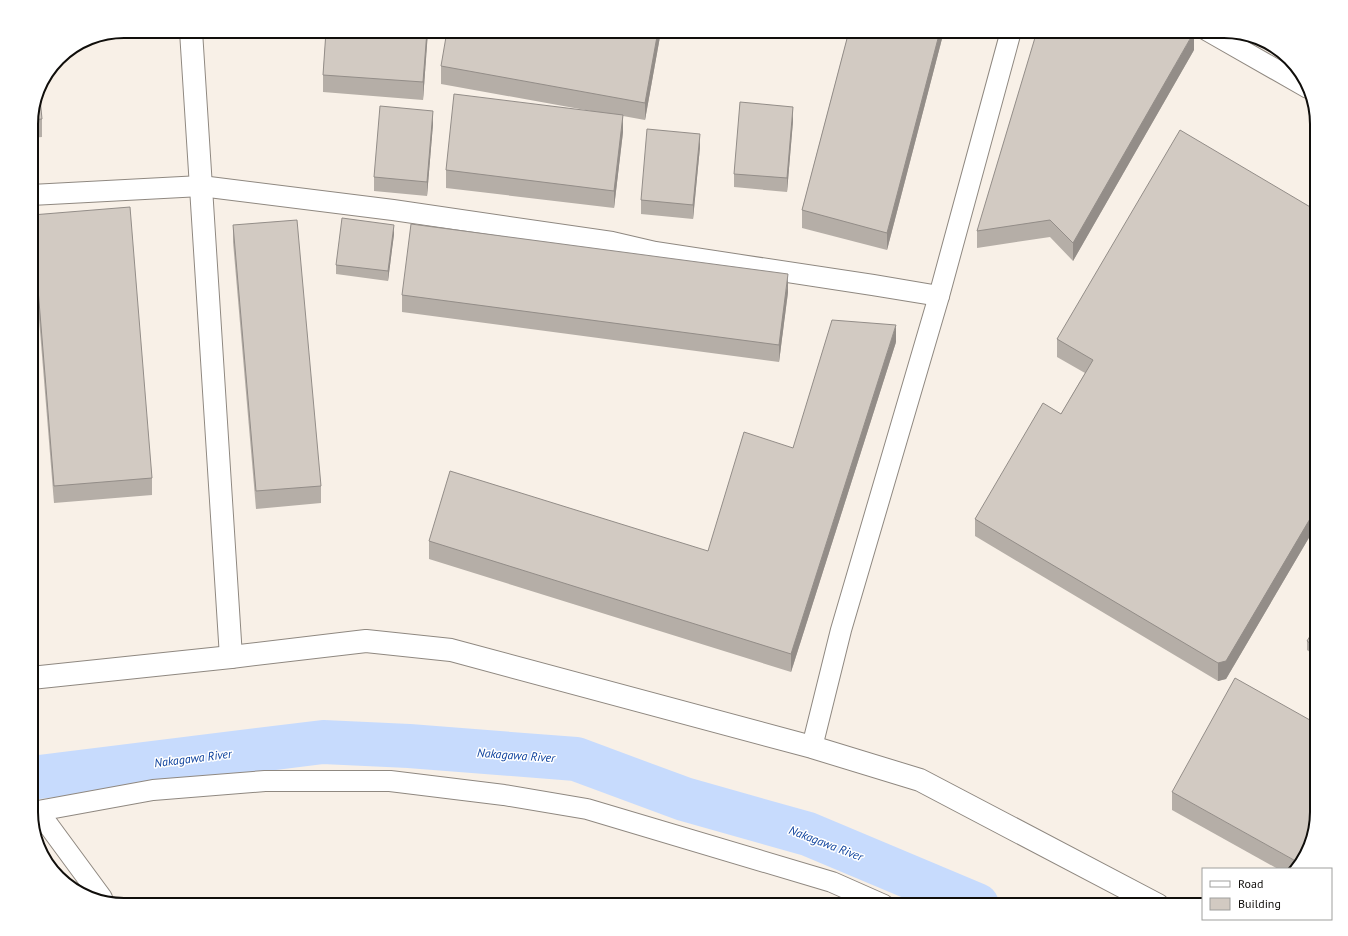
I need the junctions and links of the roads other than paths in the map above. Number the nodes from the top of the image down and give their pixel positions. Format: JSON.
{"nodes":[{"id":1,"x":191,"y":38,"type":"edge"},
{"id":2,"x":1009,"y":38,"type":"edge"},
{"id":3,"x":1220,"y":38,"type":"edge"},
{"id":4,"x":1299,"y":83,"type":"edge"},
{"id":5,"x":201,"y":186,"type":"junction"},
{"id":6,"x":38,"y":195,"type":"edge"},
{"id":7,"x":939,"y":296,"type":"junction"},
{"id":8,"x":231,"y":657,"type":"junction"},
{"id":9,"x":38,"y":677,"type":"edge"},
{"id":10,"x":812,"y":747,"type":"junction"},
{"id":11,"x":38,"y":811,"type":"edge"},
{"id":12,"x":38,"y":816,"type":"edge"},
{"id":13,"x":99,"y":894,"type":"edge"},
{"id":14,"x":868,"y":898,"type":"edge"},
{"id":15,"x":1145,"y":898,"type":"edge"}],
"edges":[{"from":1,"to":5,"type":"street"},
{"from":2,"to":7,"type":"street"},
{"from":3,"to":4,"type":"street"},
{"from":5,"to":6,"type":"street"},
{"from":5,"to":7,"type":"street"},
{"from":5,"to":8,"type":"street"},
{"from":7,"to":10,"type":"street"},
{"from":8,"to":9,"type":"street"},
{"from":8,"to":10,"type":"street"},
{"from":10,"to":15,"type":"street"},
{"from":11,"to":14,"type":"street"},
{"from":12,"to":13,"type":"street"}]}
